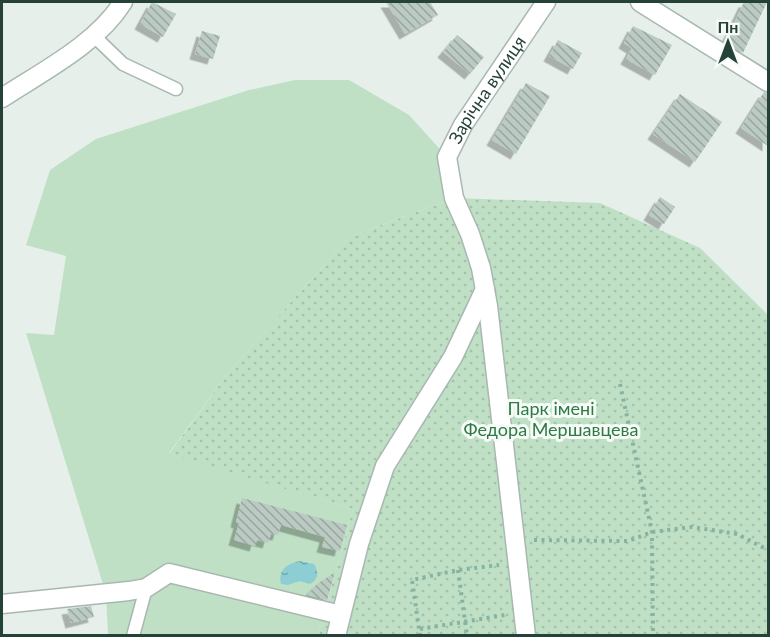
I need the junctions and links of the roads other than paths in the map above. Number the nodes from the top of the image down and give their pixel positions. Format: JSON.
{"nodes":[{"id":1,"x":123,"y":2,"type":"edge"},
{"id":2,"x":546,"y":2,"type":"edge"},
{"id":3,"x":640,"y":2,"type":"edge"},
{"id":4,"x":94,"y":36,"type":"junction"},
{"id":5,"x":768,"y":82,"type":"edge"},
{"id":6,"x":176,"y":89,"type":"dead end"},
{"id":7,"x":2,"y":98,"type":"edge"},
{"id":8,"x":485,"y":289,"type":"junction"},
{"id":9,"x":146,"y":588,"type":"junction"},
{"id":10,"x":2,"y":604,"type":"edge"},
{"id":11,"x":341,"y":615,"type":"junction"},
{"id":12,"x":133,"y":636,"type":"edge"},
{"id":13,"x":336,"y":636,"type":"edge"},
{"id":14,"x":525,"y":636,"type":"edge"}],
"edges":[{"from":1,"to":4,"type":"street"},
{"from":2,"to":8,"type":"street","name":"Зарічна вулиця"},
{"from":3,"to":5,"type":"street"},
{"from":4,"to":6,"type":"lane"},
{"from":4,"to":7,"type":"street"},
{"from":8,"to":11,"type":"street"},
{"from":8,"to":14,"type":"street","name":"Зарічна вулиця"},
{"from":9,"to":10,"type":"street"},
{"from":9,"to":11,"type":"street"},
{"from":9,"to":12,"type":"lane"},
{"from":11,"to":13,"type":"street"}]}
